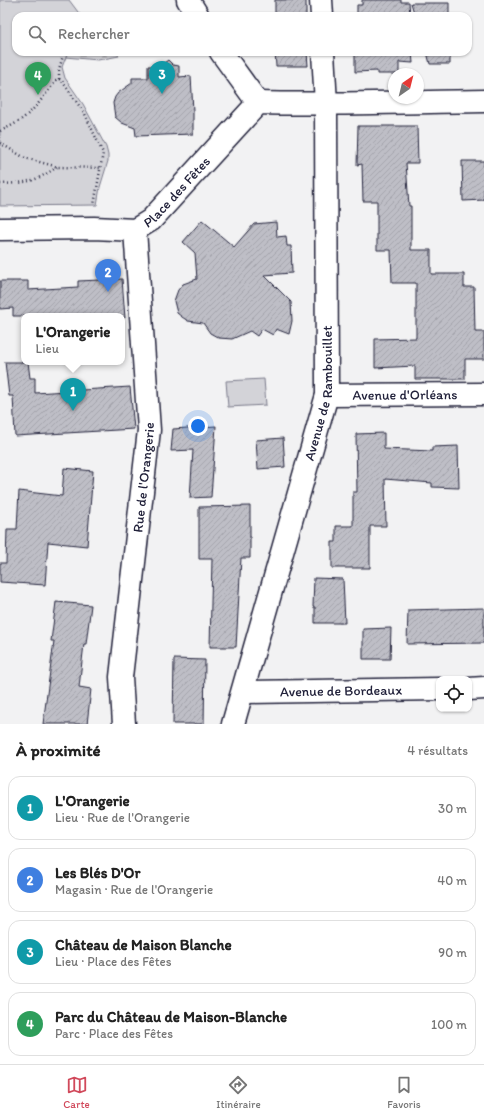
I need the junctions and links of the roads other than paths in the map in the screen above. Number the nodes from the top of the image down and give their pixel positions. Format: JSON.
{"nodes":[{"id":1,"x":188,"y":0,"type":"edge"},
{"id":2,"x":321,"y":0,"type":"edge"},
{"id":3,"x":196,"y":12,"type":"edge"},
{"id":4,"x":322,"y":12,"type":"edge"},
{"id":5,"x":224,"y":56,"type":"edge"},
{"id":6,"x":323,"y":56,"type":"edge"},
{"id":7,"x":484,"y":101,"type":"edge"},
{"id":8,"x":258,"y":103,"type":"junction"},
{"id":9,"x":326,"y":104,"type":"junction"},
{"id":10,"x":0,"y":229,"type":"edge"},
{"id":11,"x":134,"y":230,"type":"junction"},
{"id":12,"x":484,"y":394,"type":"edge"},
{"id":13,"x":327,"y":395,"type":"junction"},
{"id":14,"x":484,"y":688,"type":"edge"},
{"id":15,"x":436,"y":689,"type":"edge"},
{"id":16,"x":472,"y":689,"type":"edge"},
{"id":17,"x":242,"y":692,"type":"junction"},
{"id":18,"x":124,"y":724,"type":"edge"},
{"id":19,"x":233,"y":724,"type":"edge"}],
"edges":[{"from":1,"to":3,"type":"street"},
{"from":2,"to":4,"type":"street"},
{"from":5,"to":8,"type":"street"},
{"from":6,"to":9,"type":"street","name":"Avenue de Rambouillet"},
{"from":7,"to":9,"type":"street"},
{"from":8,"to":9,"type":"street"},
{"from":8,"to":11,"type":"street","name":"Place des Fêtes"},
{"from":9,"to":13,"type":"street","name":"Avenue de Rambouillet"},
{"from":10,"to":11,"type":"street","name":"Place des Fêtes"},
{"from":11,"to":18,"type":"street","name":"Rue de l'Orangerie"},
{"from":12,"to":13,"type":"street","name":"Avenue d'Orléans"},
{"from":13,"to":17,"type":"street","name":"Avenue de Rambouillet"},
{"from":14,"to":16,"type":"street"},
{"from":15,"to":17,"type":"street","name":"Avenue de Bordeaux"},
{"from":17,"to":19,"type":"street","name":"Avenue de Rambouillet"}]}
